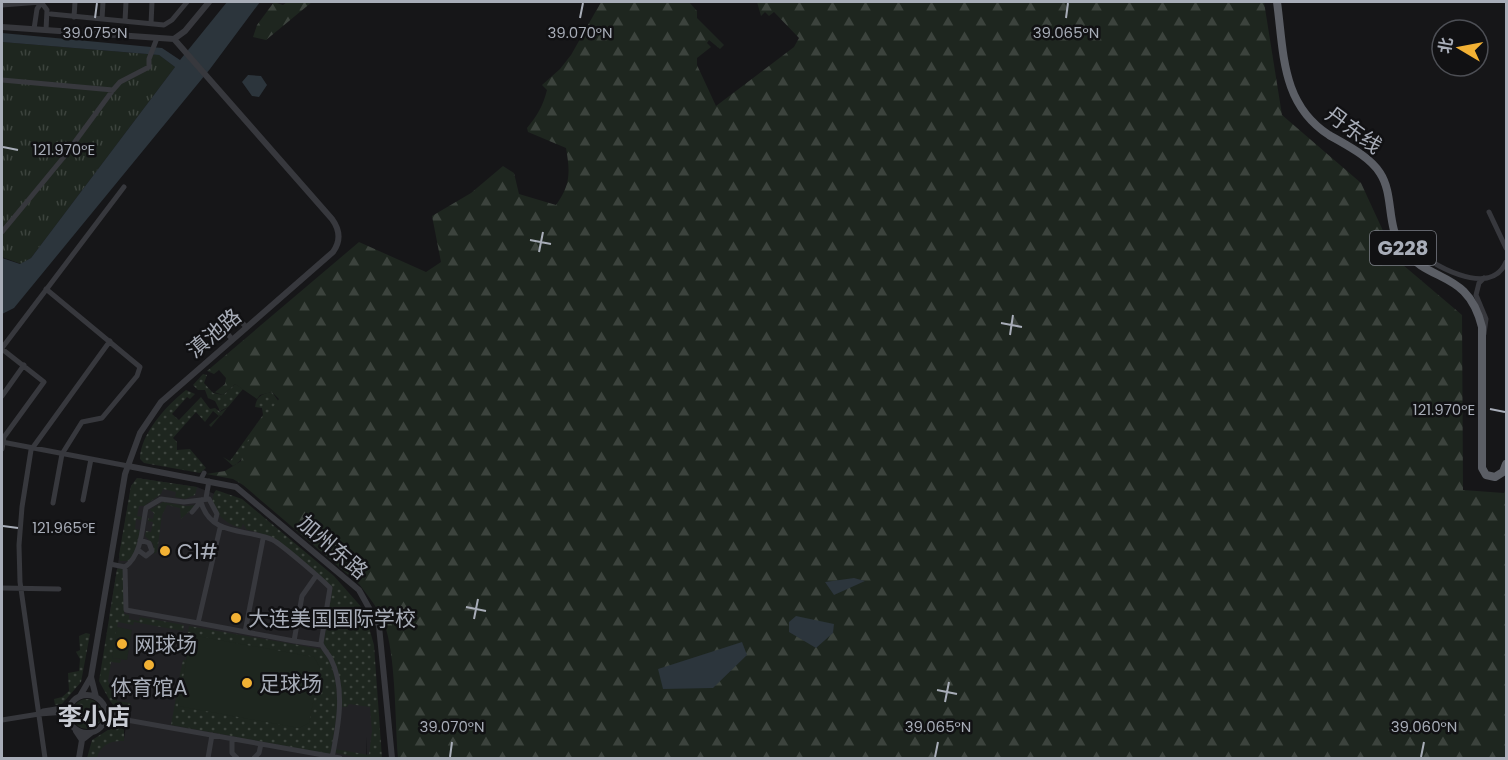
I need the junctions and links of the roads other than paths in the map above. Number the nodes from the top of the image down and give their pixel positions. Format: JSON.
{"nodes":[{"id":1,"x":41,"y":2,"type":"edge"},
{"id":2,"x":75,"y":2,"type":"edge"},
{"id":3,"x":103,"y":2,"type":"edge"},
{"id":4,"x":126,"y":2,"type":"edge"},
{"id":5,"x":152,"y":2,"type":"edge"},
{"id":6,"x":187,"y":2,"type":"edge"},
{"id":7,"x":210,"y":2,"type":"edge"},
{"id":8,"x":1277,"y":2,"type":"edge"},
{"id":9,"x":5,"y":4,"type":"edge"},
{"id":10,"x":182,"y":5,"type":"edge"},
{"id":11,"x":51,"y":14,"type":"dead end"},
{"id":12,"x":74,"y":17,"type":"junction"},
{"id":13,"x":102,"y":19,"type":"junction"},
{"id":14,"x":125,"y":21,"type":"junction"},
{"id":15,"x":151,"y":24,"type":"junction"},
{"id":16,"x":2,"y":27,"type":"edge"},
{"id":17,"x":34,"y":29,"type":"junction"},
{"id":18,"x":46,"y":30,"type":"junction"},
{"id":19,"x":157,"y":38,"type":"junction"},
{"id":20,"x":174,"y":39,"type":"junction"},
{"id":21,"x":2,"y":80,"type":"edge"},
{"id":22,"x":113,"y":90,"type":"junction"},
{"id":23,"x":124,"y":187,"type":"dead end"},
{"id":24,"x":1489,"y":212,"type":"dead end"},
{"id":25,"x":2,"y":232,"type":"edge"},
{"id":26,"x":1506,"y":248,"type":"edge"},
{"id":27,"x":1404,"y":250,"type":"junction"},
{"id":28,"x":1506,"y":262,"type":"edge"},
{"id":29,"x":1484,"y":278,"type":"junction"},
{"id":30,"x":46,"y":289,"type":"junction"},
{"id":31,"x":239,"y":319,"type":"dead end"},
{"id":32,"x":246,"y":327,"type":"junction"},
{"id":33,"x":225,"y":331,"type":"dead end"},
{"id":34,"x":232,"y":339,"type":"junction"},
{"id":35,"x":1482,"y":339,"type":"junction"},
{"id":36,"x":110,"y":340,"type":"junction"},
{"id":37,"x":2,"y":349,"type":"edge"},
{"id":38,"x":24,"y":366,"type":"junction"},
{"id":39,"x":2,"y":396,"type":"edge"},
{"id":40,"x":2,"y":445,"type":"edge"},
{"id":41,"x":32,"y":448,"type":"junction"},
{"id":42,"x":62,"y":454,"type":"junction"},
{"id":43,"x":91,"y":459,"type":"junction"},
{"id":44,"x":1506,"y":464,"type":"edge"},
{"id":45,"x":128,"y":466,"type":"junction"},
{"id":46,"x":204,"y":473,"type":"dead end"},
{"id":47,"x":201,"y":480,"type":"junction"},
{"id":48,"x":209,"y":481,"type":"junction"},
{"id":49,"x":203,"y":499,"type":"junction"},
{"id":50,"x":83,"y":500,"type":"dead end"},
{"id":51,"x":53,"y":502,"type":"dead end"},
{"id":52,"x":192,"y":512,"type":"dead end"},
{"id":53,"x":215,"y":522,"type":"junction"},
{"id":54,"x":220,"y":528,"type":"junction"},
{"id":55,"x":263,"y":539,"type":"junction"},
{"id":56,"x":140,"y":540,"type":"junction"},
{"id":57,"x":138,"y":550,"type":"junction"},
{"id":58,"x":110,"y":564,"type":"junction"},
{"id":59,"x":125,"y":567,"type":"junction"},
{"id":60,"x":316,"y":576,"type":"junction"},
{"id":61,"x":22,"y":587,"type":"junction"},
{"id":62,"x":2,"y":588,"type":"edge"},
{"id":63,"x":59,"y":589,"type":"dead end"},
{"id":64,"x":198,"y":623,"type":"junction"},
{"id":65,"x":245,"y":632,"type":"junction"},
{"id":66,"x":294,"y":641,"type":"junction"},
{"id":67,"x":321,"y":645,"type":"junction"},
{"id":68,"x":91,"y":677,"type":"junction"},
{"id":69,"x":80,"y":696,"type":"junction"},
{"id":70,"x":97,"y":697,"type":"junction"},
{"id":71,"x":105,"y":707,"type":"junction"},
{"id":72,"x":68,"y":710,"type":"junction"},
{"id":73,"x":39,"y":714,"type":"junction"},
{"id":74,"x":121,"y":718,"type":"junction"},
{"id":75,"x":2,"y":720,"type":"edge"},
{"id":76,"x":103,"y":725,"type":"junction"},
{"id":77,"x":75,"y":730,"type":"junction"},
{"id":78,"x":91,"y":733,"type":"junction"},
{"id":79,"x":212,"y":735,"type":"junction"},
{"id":80,"x":232,"y":739,"type":"junction"},
{"id":81,"x":82,"y":740,"type":"junction"},
{"id":82,"x":261,"y":744,"type":"junction"},
{"id":83,"x":332,"y":758,"type":"edge"},
{"id":84,"x":45,"y":759,"type":"edge"},
{"id":85,"x":79,"y":759,"type":"edge"},
{"id":86,"x":208,"y":759,"type":"edge"},
{"id":87,"x":237,"y":759,"type":"edge"},
{"id":88,"x":254,"y":759,"type":"edge"},
{"id":89,"x":340,"y":759,"type":"edge"},
{"id":90,"x":392,"y":759,"type":"edge"}],
"edges":[{"from":1,"to":9,"type":"street"},
{"from":1,"to":17,"type":"street"},
{"from":1,"to":18,"type":"street"},
{"from":2,"to":12,"type":"street"},
{"from":3,"to":13,"type":"street"},
{"from":4,"to":14,"type":"street"},
{"from":5,"to":15,"type":"street"},
{"from":6,"to":10,"type":"street"},
{"from":7,"to":20,"type":"street"},
{"from":8,"to":27,"type":"highway","name":"丹东线","number":"G228"},
{"from":10,"to":15,"type":"street"},
{"from":11,"to":12,"type":"street"},
{"from":12,"to":13,"type":"street"},
{"from":13,"to":14,"type":"street"},
{"from":14,"to":15,"type":"street"},
{"from":16,"to":17,"type":"street"},
{"from":17,"to":18,"type":"street"},
{"from":18,"to":19,"type":"street"},
{"from":19,"to":20,"type":"street"},
{"from":19,"to":22,"type":"street"},
{"from":20,"to":32,"type":"street","name":"滇池路"},
{"from":21,"to":22,"type":"street"},
{"from":22,"to":25,"type":"street"},
{"from":23,"to":30,"type":"street"},
{"from":24,"to":26,"type":"street"},
{"from":27,"to":29,"type":"street"},
{"from":27,"to":35,"type":"highway","name":"丹东线","number":"G228"},
{"from":28,"to":29,"type":"street"},
{"from":29,"to":35,"type":"street"},
{"from":30,"to":36,"type":"street"},
{"from":30,"to":37,"type":"street"},
{"from":31,"to":32,"type":"street"},
{"from":32,"to":34,"type":"street","name":"滇池路"},
{"from":33,"to":34,"type":"street"},
{"from":34,"to":45,"type":"street","name":"滇池路"},
{"from":35,"to":44,"type":"highway","name":"丹东线","number":"G228"},
{"from":36,"to":41,"type":"street"},
{"from":36,"to":42,"type":"street"},
{"from":37,"to":38,"type":"street"},
{"from":38,"to":39,"type":"street"},
{"from":38,"to":40,"type":"street"},
{"from":40,"to":41,"type":"street"},
{"from":41,"to":42,"type":"street"},
{"from":41,"to":61,"type":"street"},
{"from":42,"to":43,"type":"street"},
{"from":42,"to":51,"type":"street"},
{"from":43,"to":45,"type":"street"},
{"from":43,"to":50,"type":"street"},
{"from":45,"to":47,"type":"street","name":"加州东路"},
{"from":45,"to":58,"type":"street","name":"滇池路"},
{"from":46,"to":47,"type":"street"},
{"from":47,"to":48,"type":"street","name":"加州东路"},
{"from":48,"to":49,"type":"street"},
{"from":48,"to":90,"type":"street","name":"加州东路"},
{"from":49,"to":52,"type":"street"},
{"from":49,"to":53,"type":"street"},
{"from":49,"to":53,"type":"street"},
{"from":49,"to":56,"type":"street"},
{"from":53,"to":54,"type":"street"},
{"from":54,"to":55,"type":"street"},
{"from":54,"to":64,"type":"street"},
{"from":55,"to":60,"type":"street"},
{"from":55,"to":65,"type":"street"},
{"from":56,"to":57,"type":"street"},
{"from":56,"to":57,"type":"street"},
{"from":57,"to":59,"type":"street"},
{"from":58,"to":59,"type":"street"},
{"from":58,"to":68,"type":"street","name":"滇池路"},
{"from":59,"to":64,"type":"street"},
{"from":60,"to":66,"type":"street"},
{"from":60,"to":67,"type":"street"},
{"from":61,"to":62,"type":"street"},
{"from":61,"to":63,"type":"street"},
{"from":61,"to":73,"type":"street"},
{"from":64,"to":65,"type":"street"},
{"from":65,"to":66,"type":"street"},
{"from":66,"to":67,"type":"street"},
{"from":67,"to":83,"type":"street"},
{"from":68,"to":69,"type":"street"},
{"from":68,"to":70,"type":"street"},
{"from":69,"to":70,"type":"street"},
{"from":69,"to":72,"type":"street"},
{"from":70,"to":71,"type":"street"},
{"from":71,"to":74,"type":"street"},
{"from":71,"to":76,"type":"street"},
{"from":72,"to":73,"type":"street"},
{"from":72,"to":77,"type":"street"},
{"from":73,"to":75,"type":"street"},
{"from":73,"to":84,"type":"street"},
{"from":74,"to":76,"type":"street"},
{"from":74,"to":79,"type":"street"},
{"from":76,"to":78,"type":"street"},
{"from":77,"to":78,"type":"street"},
{"from":77,"to":81,"type":"street"},
{"from":78,"to":81,"type":"street"},
{"from":79,"to":80,"type":"street"},
{"from":79,"to":86,"type":"street"},
{"from":80,"to":82,"type":"street"},
{"from":80,"to":87,"type":"street"},
{"from":81,"to":85,"type":"street"},
{"from":82,"to":83,"type":"street"},
{"from":82,"to":88,"type":"street"},
{"from":83,"to":89,"type":"street"}]}
